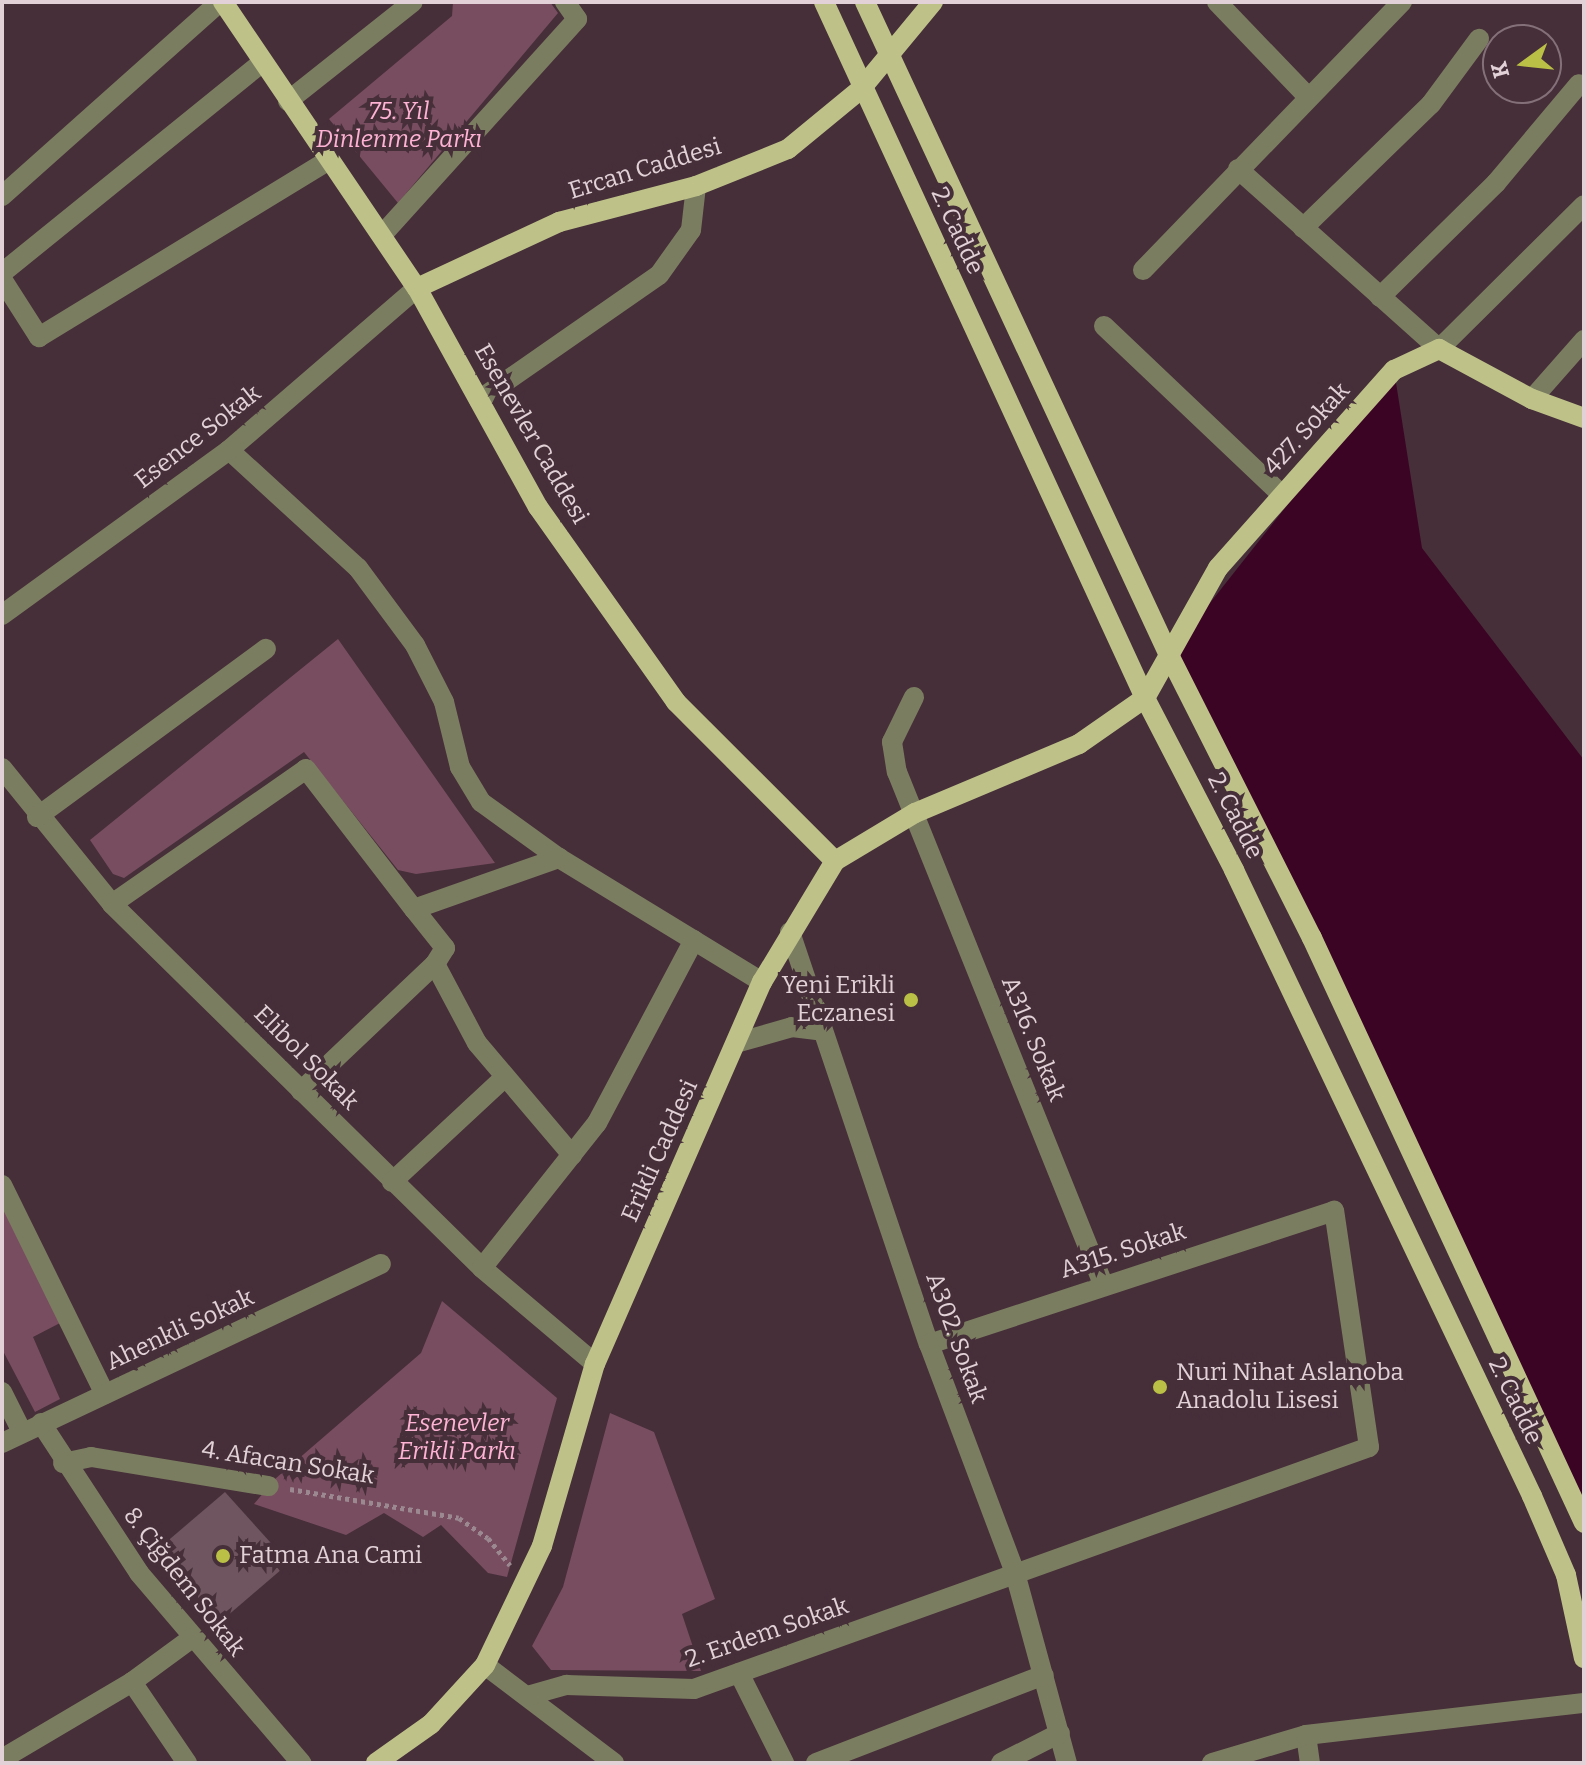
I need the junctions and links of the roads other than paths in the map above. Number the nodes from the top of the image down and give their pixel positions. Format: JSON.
{"nodes":[{"id":1,"x":222,"y":2,"type":"edge"},
{"id":2,"x":413,"y":2,"type":"edge"},
{"id":3,"x":565,"y":2,"type":"edge"},
{"id":4,"x":824,"y":2,"type":"edge"},
{"id":5,"x":865,"y":2,"type":"edge"},
{"id":6,"x":933,"y":2,"type":"edge"},
{"id":7,"x":1217,"y":2,"type":"edge"},
{"id":8,"x":1402,"y":2,"type":"edge"},
{"id":9,"x":1479,"y":39,"type":"dead end"},
{"id":10,"x":887,"y":53,"type":"junction"},
{"id":11,"x":261,"y":63,"type":"junction"},
{"id":12,"x":1579,"y":84,"type":"dead end"},
{"id":13,"x":861,"y":89,"type":"junction"},
{"id":14,"x":1308,"y":97,"type":"junction"},
{"id":15,"x":288,"y":101,"type":"junction"},
{"id":16,"x":329,"y":160,"type":"junction"},
{"id":17,"x":1238,"y":169,"type":"junction"},
{"id":18,"x":696,"y":186,"type":"junction"},
{"id":19,"x":2,"y":196,"type":"edge"},
{"id":20,"x":1584,"y":205,"type":"edge"},
{"id":21,"x":1303,"y":228,"type":"junction"},
{"id":22,"x":382,"y":235,"type":"junction"},
{"id":23,"x":1143,"y":270,"type":"dead end"},
{"id":24,"x":2,"y":276,"type":"edge"},
{"id":25,"x":417,"y":288,"type":"junction"},
{"id":26,"x":1380,"y":297,"type":"junction"},
{"id":27,"x":1104,"y":326,"type":"dead end"},
{"id":28,"x":1584,"y":340,"type":"edge"},
{"id":29,"x":1439,"y":349,"type":"junction"},
{"id":30,"x":1532,"y":399,"type":"junction"},
{"id":31,"x":479,"y":400,"type":"junction"},
{"id":32,"x":1584,"y":418,"type":"edge"},
{"id":33,"x":229,"y":450,"type":"junction"},
{"id":34,"x":1282,"y":495,"type":"junction"},
{"id":35,"x":2,"y":615,"type":"edge"},
{"id":36,"x":266,"y":649,"type":"dead end"},
{"id":37,"x":1169,"y":655,"type":"junction"},
{"id":38,"x":914,"y":697,"type":"dead end"},
{"id":39,"x":1145,"y":698,"type":"junction"},
{"id":40,"x":2,"y":768,"type":"edge"},
{"id":41,"x":915,"y":813,"type":"junction"},
{"id":42,"x":37,"y":817,"type":"junction"},
{"id":43,"x":559,"y":858,"type":"junction"},
{"id":44,"x":835,"y":861,"type":"junction"},
{"id":45,"x":112,"y":904,"type":"junction"},
{"id":46,"x":414,"y":909,"type":"junction"},
{"id":47,"x":790,"y":932,"type":"junction"},
{"id":48,"x":694,"y":940,"type":"junction"},
{"id":49,"x":435,"y":964,"type":"junction"},
{"id":50,"x":762,"y":982,"type":"junction"},
{"id":51,"x":823,"y":1031,"type":"junction"},
{"id":52,"x":736,"y":1043,"type":"junction"},
{"id":53,"x":504,"y":1078,"type":"junction"},
{"id":54,"x":301,"y":1091,"type":"junction"},
{"id":55,"x":572,"y":1155,"type":"junction"},
{"id":56,"x":392,"y":1182,"type":"junction"},
{"id":57,"x":2,"y":1185,"type":"edge"},
{"id":58,"x":381,"y":1264,"type":"dead end"},
{"id":59,"x":482,"y":1268,"type":"junction"},
{"id":60,"x":1103,"y":1284,"type":"junction"},
{"id":61,"x":929,"y":1344,"type":"junction"},
{"id":62,"x":595,"y":1364,"type":"junction"},
{"id":63,"x":2,"y":1392,"type":"edge"},
{"id":64,"x":105,"y":1394,"type":"junction"},
{"id":65,"x":31,"y":1427,"type":"junction"},
{"id":66,"x":2,"y":1443,"type":"edge"},
{"id":67,"x":1369,"y":1447,"type":"joint"},
{"id":68,"x":63,"y":1463,"type":"junction"},
{"id":69,"x":269,"y":1486,"type":"road end"},
{"id":70,"x":1584,"y":1523,"type":"edge"},
{"id":71,"x":1015,"y":1573,"type":"junction"},
{"id":72,"x":192,"y":1638,"type":"junction"},
{"id":73,"x":1584,"y":1658,"type":"edge"},
{"id":74,"x":485,"y":1665,"type":"junction"},
{"id":75,"x":739,"y":1673,"type":"junction"},
{"id":76,"x":1044,"y":1675,"type":"junction"},
{"id":77,"x":132,"y":1682,"type":"junction"},
{"id":78,"x":527,"y":1696,"type":"junction"},
{"id":79,"x":1584,"y":1703,"type":"edge"},
{"id":80,"x":1060,"y":1733,"type":"junction"},
{"id":81,"x":1306,"y":1735,"type":"junction"},
{"id":82,"x":2,"y":1759,"type":"edge"},
{"id":83,"x":187,"y":1763,"type":"edge"},
{"id":84,"x":301,"y":1763,"type":"edge"},
{"id":85,"x":376,"y":1763,"type":"edge"},
{"id":86,"x":614,"y":1763,"type":"edge"},
{"id":87,"x":784,"y":1763,"type":"edge"},
{"id":88,"x":816,"y":1763,"type":"edge"},
{"id":89,"x":1001,"y":1763,"type":"edge"},
{"id":90,"x":1067,"y":1763,"type":"edge"},
{"id":91,"x":1212,"y":1763,"type":"edge"},
{"id":92,"x":1310,"y":1763,"type":"edge"}],
"edges":[{"from":1,"to":11,"type":"main road","name":"Esenevler Caddesi"},
{"from":1,"to":19,"type":"street"},
{"from":2,"to":15,"type":"street"},
{"from":3,"to":22,"type":"street"},
{"from":4,"to":13,"type":"main road","name":"2. Cadde"},
{"from":5,"to":10,"type":"main road","name":"2. Cadde"},
{"from":6,"to":10,"type":"main road","name":"Ercan Caddesi"},
{"from":7,"to":14,"type":"street"},
{"from":8,"to":14,"type":"street"},
{"from":9,"to":21,"type":"street"},
{"from":10,"to":13,"type":"main road","name":"Ercan Caddesi"},
{"from":10,"to":37,"type":"main road","name":"2. Cadde"},
{"from":11,"to":15,"type":"main road","name":"Esenevler Caddesi"},
{"from":11,"to":24,"type":"street"},
{"from":12,"to":26,"type":"street"},
{"from":13,"to":18,"type":"main road","name":"Ercan Caddesi"},
{"from":13,"to":39,"type":"main road","name":"2. Cadde"},
{"from":14,"to":17,"type":"street"},
{"from":15,"to":16,"type":"main road","name":"Esenevler Caddesi"},
{"from":16,"to":22,"type":"main road","name":"Esenevler Caddesi"},
{"from":16,"to":24,"type":"street"},
{"from":17,"to":21,"type":"street"},
{"from":17,"to":23,"type":"street"},
{"from":18,"to":25,"type":"main road","name":"Ercan Caddesi"},
{"from":18,"to":31,"type":"street"},
{"from":20,"to":29,"type":"street"},
{"from":21,"to":26,"type":"street"},
{"from":22,"to":25,"type":"main road","name":"Esenevler Caddesi"},
{"from":25,"to":31,"type":"main road","name":"Esenevler Caddesi"},
{"from":25,"to":33,"type":"street","name":"Esence Sokak"},
{"from":26,"to":29,"type":"street"},
{"from":27,"to":34,"type":"street"},
{"from":28,"to":30,"type":"street"},
{"from":29,"to":30,"type":"main road"},
{"from":29,"to":34,"type":"main road","name":"427. Sokak"},
{"from":30,"to":32,"type":"main road"},
{"from":31,"to":44,"type":"main road","name":"Esenevler Caddesi"},
{"from":33,"to":35,"type":"street","name":"Esence Sokak"},
{"from":33,"to":43,"type":"street"},
{"from":34,"to":37,"type":"main road","name":"427. Sokak"},
{"from":36,"to":42,"type":"street"},
{"from":37,"to":39,"type":"main road","name":"427. Sokak"},
{"from":37,"to":70,"type":"main road","name":"2. Cadde"},
{"from":38,"to":41,"type":"street","name":"A316. Sokak"},
{"from":39,"to":41,"type":"main road","name":"Erikli Caddesi"},
{"from":39,"to":73,"type":"main road","name":"2. Cadde"},
{"from":40,"to":42,"type":"street","name":"Elibol Sokak"},
{"from":41,"to":44,"type":"main road","name":"Erikli Caddesi"},
{"from":41,"to":60,"type":"street","name":"A316. Sokak"},
{"from":42,"to":45,"type":"street","name":"Elibol Sokak"},
{"from":43,"to":46,"type":"street"},
{"from":43,"to":48,"type":"street"},
{"from":44,"to":47,"type":"main road","name":"Erikli Caddesi"},
{"from":45,"to":46,"type":"street"},
{"from":45,"to":54,"type":"street","name":"Elibol Sokak"},
{"from":46,"to":49,"type":"street"},
{"from":47,"to":50,"type":"main road","name":"Erikli Caddesi"},
{"from":47,"to":51,"type":"street","name":"A302. Sokak"},
{"from":48,"to":50,"type":"street"},
{"from":48,"to":55,"type":"street"},
{"from":49,"to":53,"type":"street"},
{"from":49,"to":54,"type":"street"},
{"from":50,"to":52,"type":"main road","name":"Erikli Caddesi"},
{"from":51,"to":52,"type":"street"},
{"from":51,"to":61,"type":"street","name":"A302. Sokak"},
{"from":52,"to":62,"type":"main road","name":"Erikli Caddesi"},
{"from":53,"to":55,"type":"street"},
{"from":53,"to":56,"type":"street"},
{"from":54,"to":56,"type":"street","name":"Elibol Sokak"},
{"from":55,"to":59,"type":"street"},
{"from":56,"to":59,"type":"street","name":"Elibol Sokak"},
{"from":57,"to":64,"type":"street"},
{"from":58,"to":64,"type":"street","name":"Ahenkli Sokak"},
{"from":59,"to":62,"type":"street","name":"Elibol Sokak"},
{"from":60,"to":61,"type":"street","name":"A315. Sokak"},
{"from":60,"to":67,"type":"street","name":"A315. Sokak"},
{"from":61,"to":71,"type":"street","name":"A302. Sokak"},
{"from":62,"to":74,"type":"main road","name":"Erikli Caddesi"},
{"from":63,"to":65,"type":"street","name":"8. Çiğdem Sokak"},
{"from":64,"to":65,"type":"street","name":"Ahenkli Sokak"},
{"from":65,"to":66,"type":"street","name":"Ahenkli Sokak"},
{"from":65,"to":68,"type":"street","name":"8. Çiğdem Sokak"},
{"from":67,"to":71,"type":"street","name":"2. Erdem Sokak"},
{"from":68,"to":69,"type":"street","name":"4. Afacan Sokak"},
{"from":68,"to":72,"type":"street","name":"8. Çiğdem Sokak"},
{"from":71,"to":75,"type":"street","name":"2. Erdem Sokak"},
{"from":71,"to":76,"type":"street","name":"A302. Sokak"},
{"from":72,"to":77,"type":"street"},
{"from":72,"to":84,"type":"street","name":"8. Çiğdem Sokak"},
{"from":74,"to":78,"type":"street"},
{"from":74,"to":85,"type":"main road","name":"Erikli Caddesi"},
{"from":75,"to":78,"type":"street","name":"2. Erdem Sokak"},
{"from":75,"to":87,"type":"street"},
{"from":76,"to":80,"type":"street","name":"A302. Sokak"},
{"from":76,"to":88,"type":"street"},
{"from":77,"to":82,"type":"street"},
{"from":77,"to":83,"type":"street"},
{"from":78,"to":86,"type":"street"},
{"from":79,"to":81,"type":"street"},
{"from":80,"to":89,"type":"street"},
{"from":80,"to":90,"type":"street","name":"A302. Sokak"},
{"from":81,"to":91,"type":"street"},
{"from":81,"to":92,"type":"street"}]}
